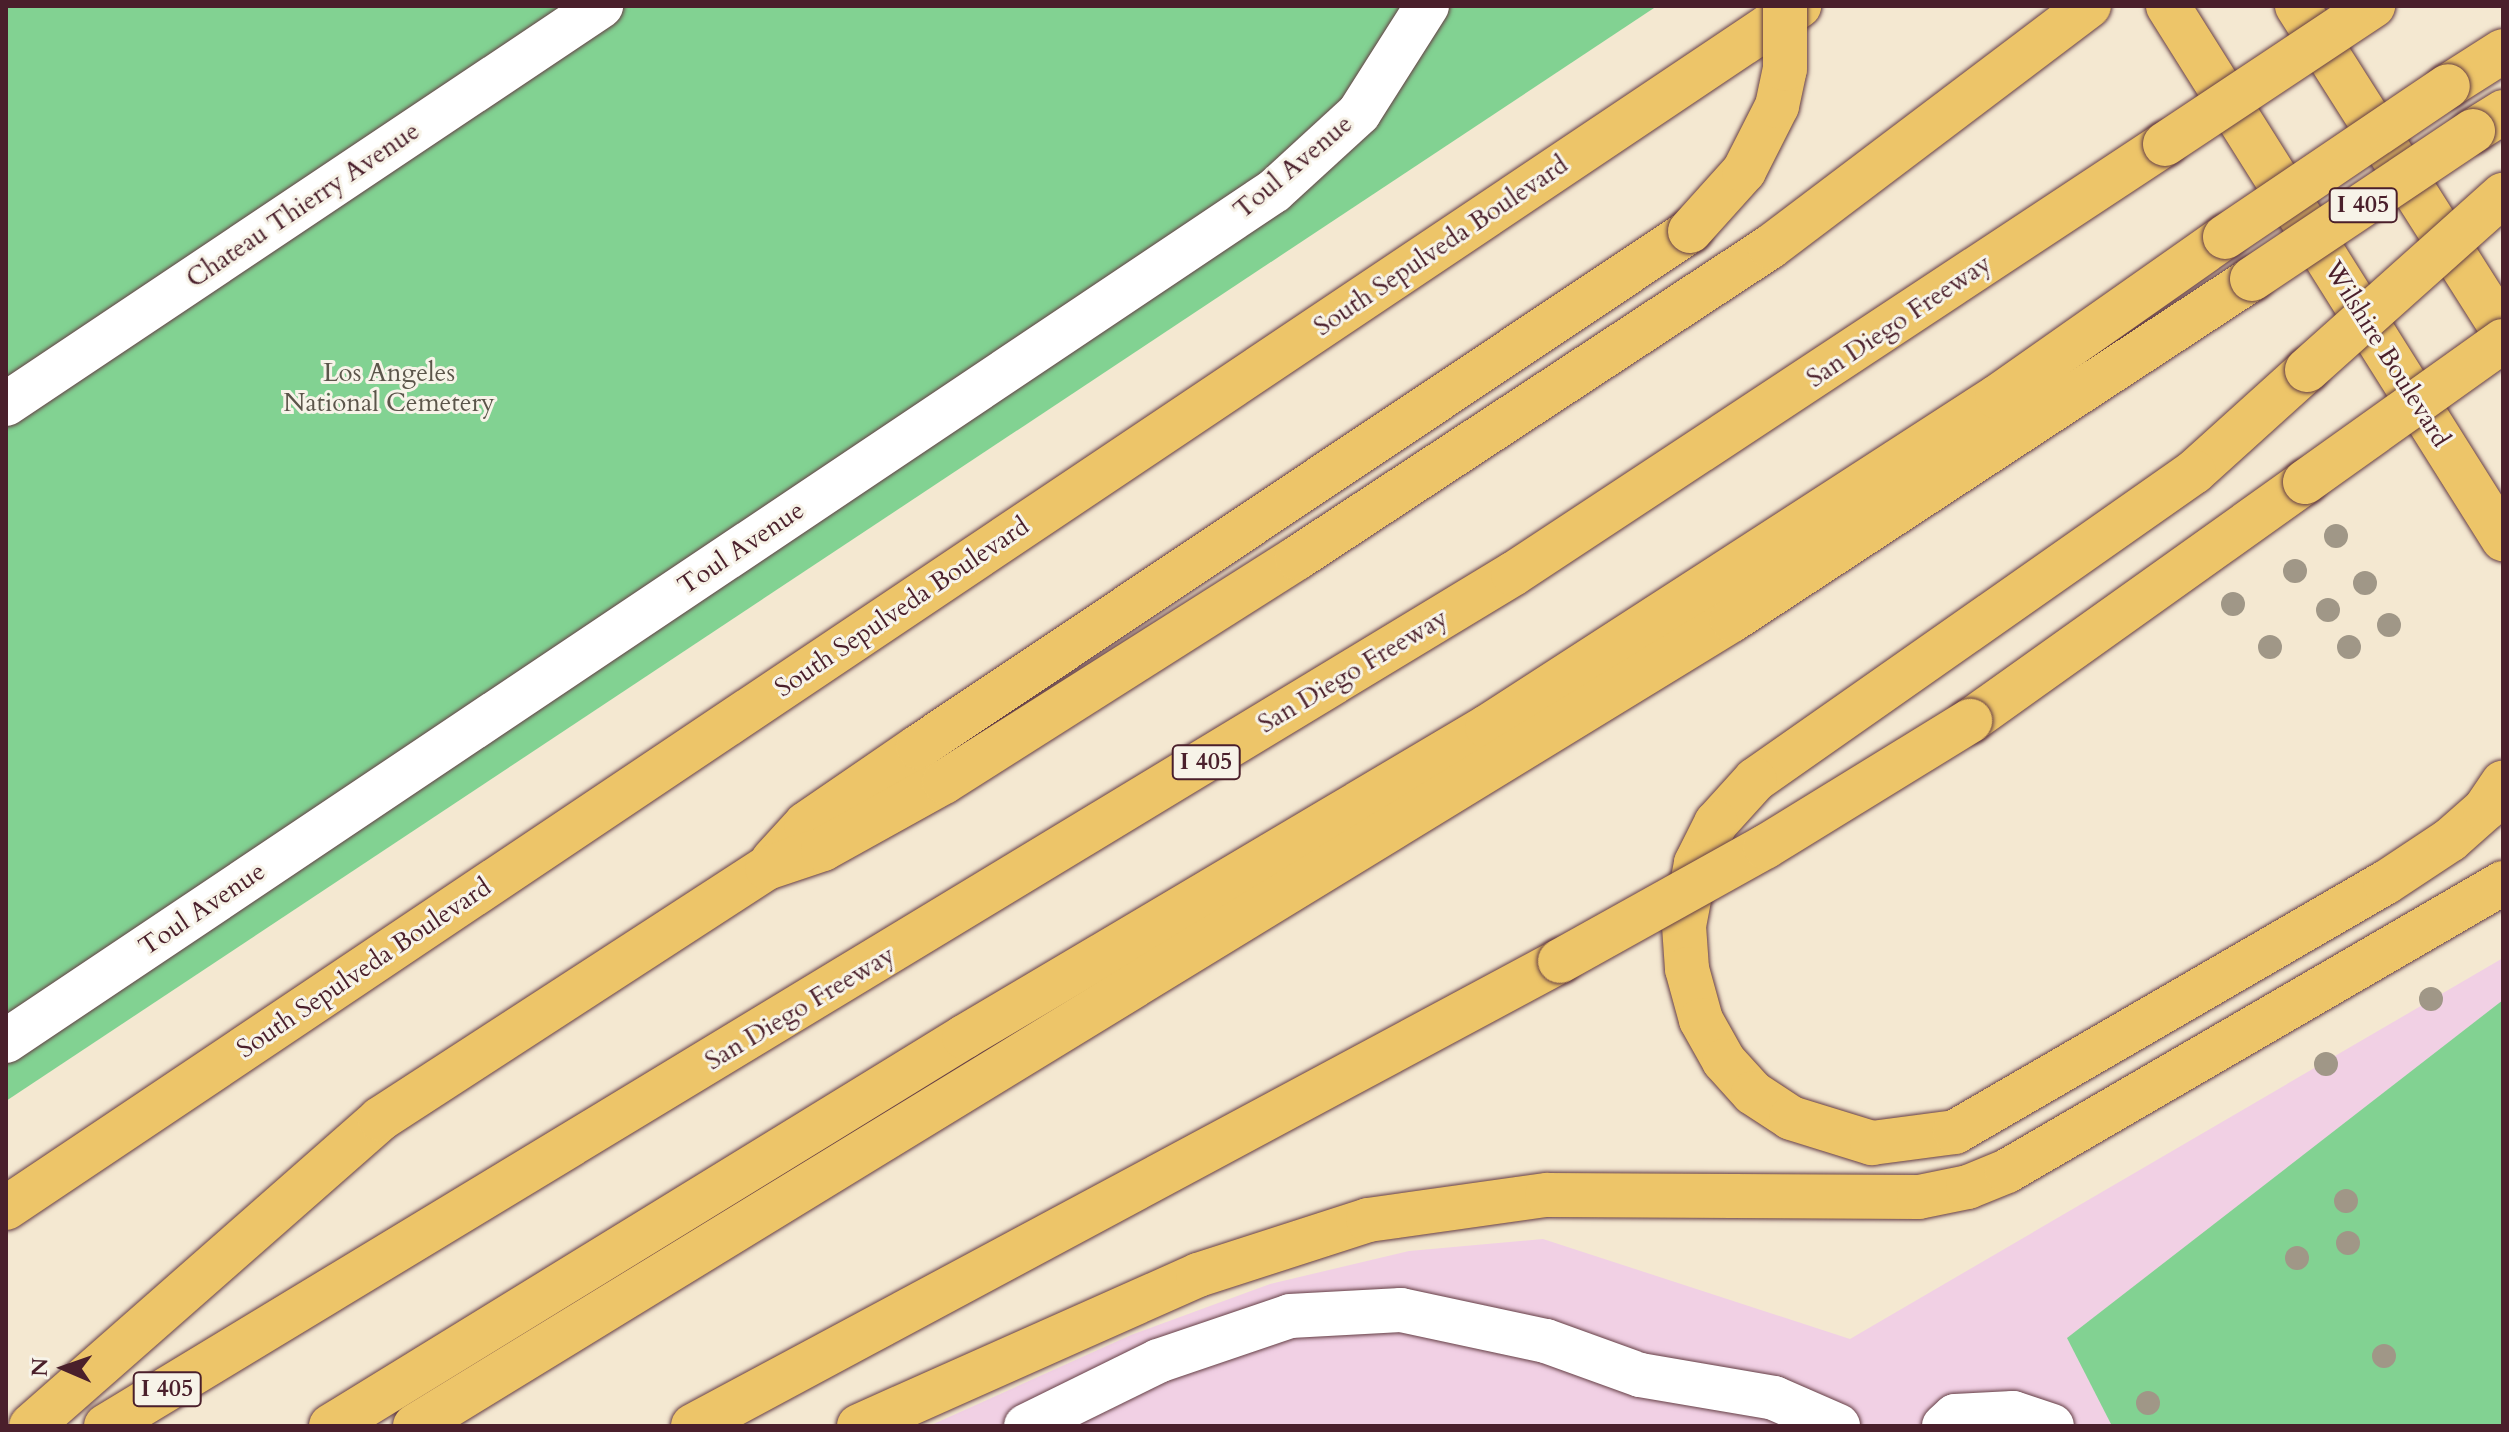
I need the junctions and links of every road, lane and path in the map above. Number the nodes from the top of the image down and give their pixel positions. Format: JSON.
{"nodes":[{"id":1,"x":601,"y":6,"type":"edge"},
{"id":2,"x":1427,"y":6,"type":"edge"},
{"id":3,"x":1785,"y":6,"type":"edge"},
{"id":4,"x":1799,"y":6,"type":"edge"},
{"id":5,"x":2089,"y":6,"type":"edge"},
{"id":6,"x":2168,"y":6,"type":"edge"},
{"id":7,"x":2297,"y":6,"type":"edge"},
{"id":8,"x":2373,"y":6,"type":"edge"},
{"id":9,"x":2503,"y":51,"type":"edge"},
{"id":10,"x":2488,"y":121,"type":"edge"},
{"id":11,"x":2503,"y":195,"type":"edge"},
{"id":12,"x":2503,"y":330,"type":"edge"},
{"id":13,"x":2503,"y":341,"type":"edge"},
{"id":14,"x":6,"y":404,"type":"edge"},
{"id":15,"x":2503,"y":539,"type":"edge"},
{"id":16,"x":2503,"y":782,"type":"edge"},
{"id":17,"x":767,"y":868,"type":"junction"},
{"id":18,"x":2503,"y":883,"type":"edge"},
{"id":19,"x":6,"y":1041,"type":"edge"},
{"id":20,"x":6,"y":1208,"type":"edge"},
{"id":21,"x":31,"y":1426,"type":"edge"},
{"id":22,"x":106,"y":1426,"type":"edge"},
{"id":23,"x":331,"y":1426,"type":"edge"},
{"id":24,"x":415,"y":1426,"type":"edge"},
{"id":25,"x":693,"y":1426,"type":"edge"},
{"id":26,"x":859,"y":1426,"type":"edge"},
{"id":27,"x":1026,"y":1426,"type":"edge"},
{"id":28,"x":1838,"y":1426,"type":"edge"},
{"id":29,"x":1944,"y":1426,"type":"edge"},
{"id":30,"x":2052,"y":1426,"type":"edge"}],
"edges":[{"from":1,"to":14,"type":"street","name":"Chateau Thierry Avenue"},
{"from":2,"to":19,"type":"street","name":"Toul Avenue"},
{"from":3,"to":17,"type":"main road","bridge":true},
{"from":4,"to":20,"type":"main road","name":"South Sepulveda Boulevard"},
{"from":5,"to":17,"type":"main road"},
{"from":6,"to":15,"type":"main road","name":"Wilshire Boulevard"},
{"from":7,"to":12,"type":"main road"},
{"from":8,"to":22,"type":"main road","name":"San Diego Freeway","number":"I 405","bridge":true},
{"from":9,"to":23,"type":"main road","bridge":true},
{"from":10,"to":24,"type":"main road","number":"I 405","bridge":true},
{"from":11,"to":16,"type":"main road","bridge":true},
{"from":13,"to":25,"type":"main road","bridge":true},
{"from":17,"to":21,"type":"main road"},
{"from":18,"to":26,"type":"main road"},
{"from":27,"to":28,"type":"street"},
{"from":29,"to":30,"type":"street"}]}
